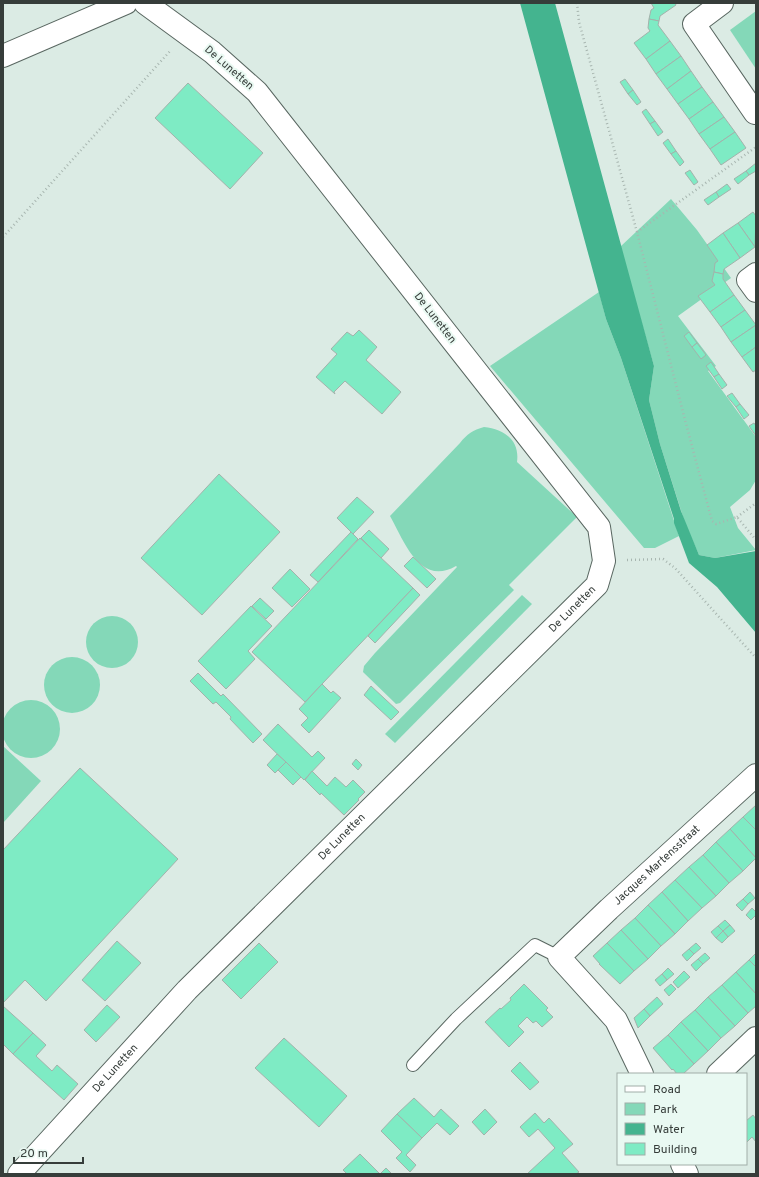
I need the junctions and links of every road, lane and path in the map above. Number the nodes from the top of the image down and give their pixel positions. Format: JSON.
{"nodes":[{"id":1,"x":126,"y":3,"type":"edge"},
{"id":2,"x":145,"y":3,"type":"edge"},
{"id":3,"x":577,"y":3,"type":"edge"},
{"id":4,"x":722,"y":3,"type":"edge"},
{"id":5,"x":185,"y":33,"type":"junction"},
{"id":6,"x":3,"y":56,"type":"edge"},
{"id":7,"x":756,"y":112,"type":"edge"},
{"id":8,"x":756,"y":147,"type":"edge"},
{"id":9,"x":637,"y":232,"type":"junction"},
{"id":10,"x":3,"y":237,"type":"edge"},
{"id":11,"x":756,"y":274,"type":"edge"},
{"id":12,"x":756,"y":290,"type":"edge"},
{"id":13,"x":756,"y":503,"type":"edge"},
{"id":14,"x":737,"y":517,"type":"junction"},
{"id":15,"x":756,"y":540,"type":"edge"},
{"id":16,"x":604,"y":561,"type":"junction"},
{"id":17,"x":756,"y":658,"type":"edge"},
{"id":18,"x":756,"y":775,"type":"edge"},
{"id":19,"x":559,"y":957,"type":"junction"},
{"id":20,"x":756,"y":1038,"type":"edge"},
{"id":21,"x":413,"y":1065,"type":"dead end"},
{"id":22,"x":642,"y":1073,"type":"edge"},
{"id":23,"x":719,"y":1073,"type":"edge"},
{"id":24,"x":682,"y":1165,"type":"edge"},
{"id":25,"x":19,"y":1174,"type":"edge"},
{"id":26,"x":687,"y":1174,"type":"edge"}],
"edges":[{"from":1,"to":6,"type":"street"},
{"from":2,"to":5,"type":"street","name":"De Lunetten"},
{"from":3,"to":9,"type":"path"},
{"from":4,"to":7,"type":"street"},
{"from":5,"to":10,"type":"path"},
{"from":5,"to":16,"type":"street","name":"De Lunetten"},
{"from":8,"to":9,"type":"path"},
{"from":9,"to":14,"type":"path"},
{"from":11,"to":12,"type":"street"},
{"from":13,"to":14,"type":"path"},
{"from":14,"to":15,"type":"path"},
{"from":16,"to":17,"type":"path"},
{"from":16,"to":25,"type":"street","name":"De Lunetten"},
{"from":18,"to":19,"type":"street","name":"Jacques Martensstraat"},
{"from":19,"to":21,"type":"lane"},
{"from":19,"to":22,"type":"street"},
{"from":20,"to":23,"type":"street"},
{"from":24,"to":26,"type":"street"}]}
